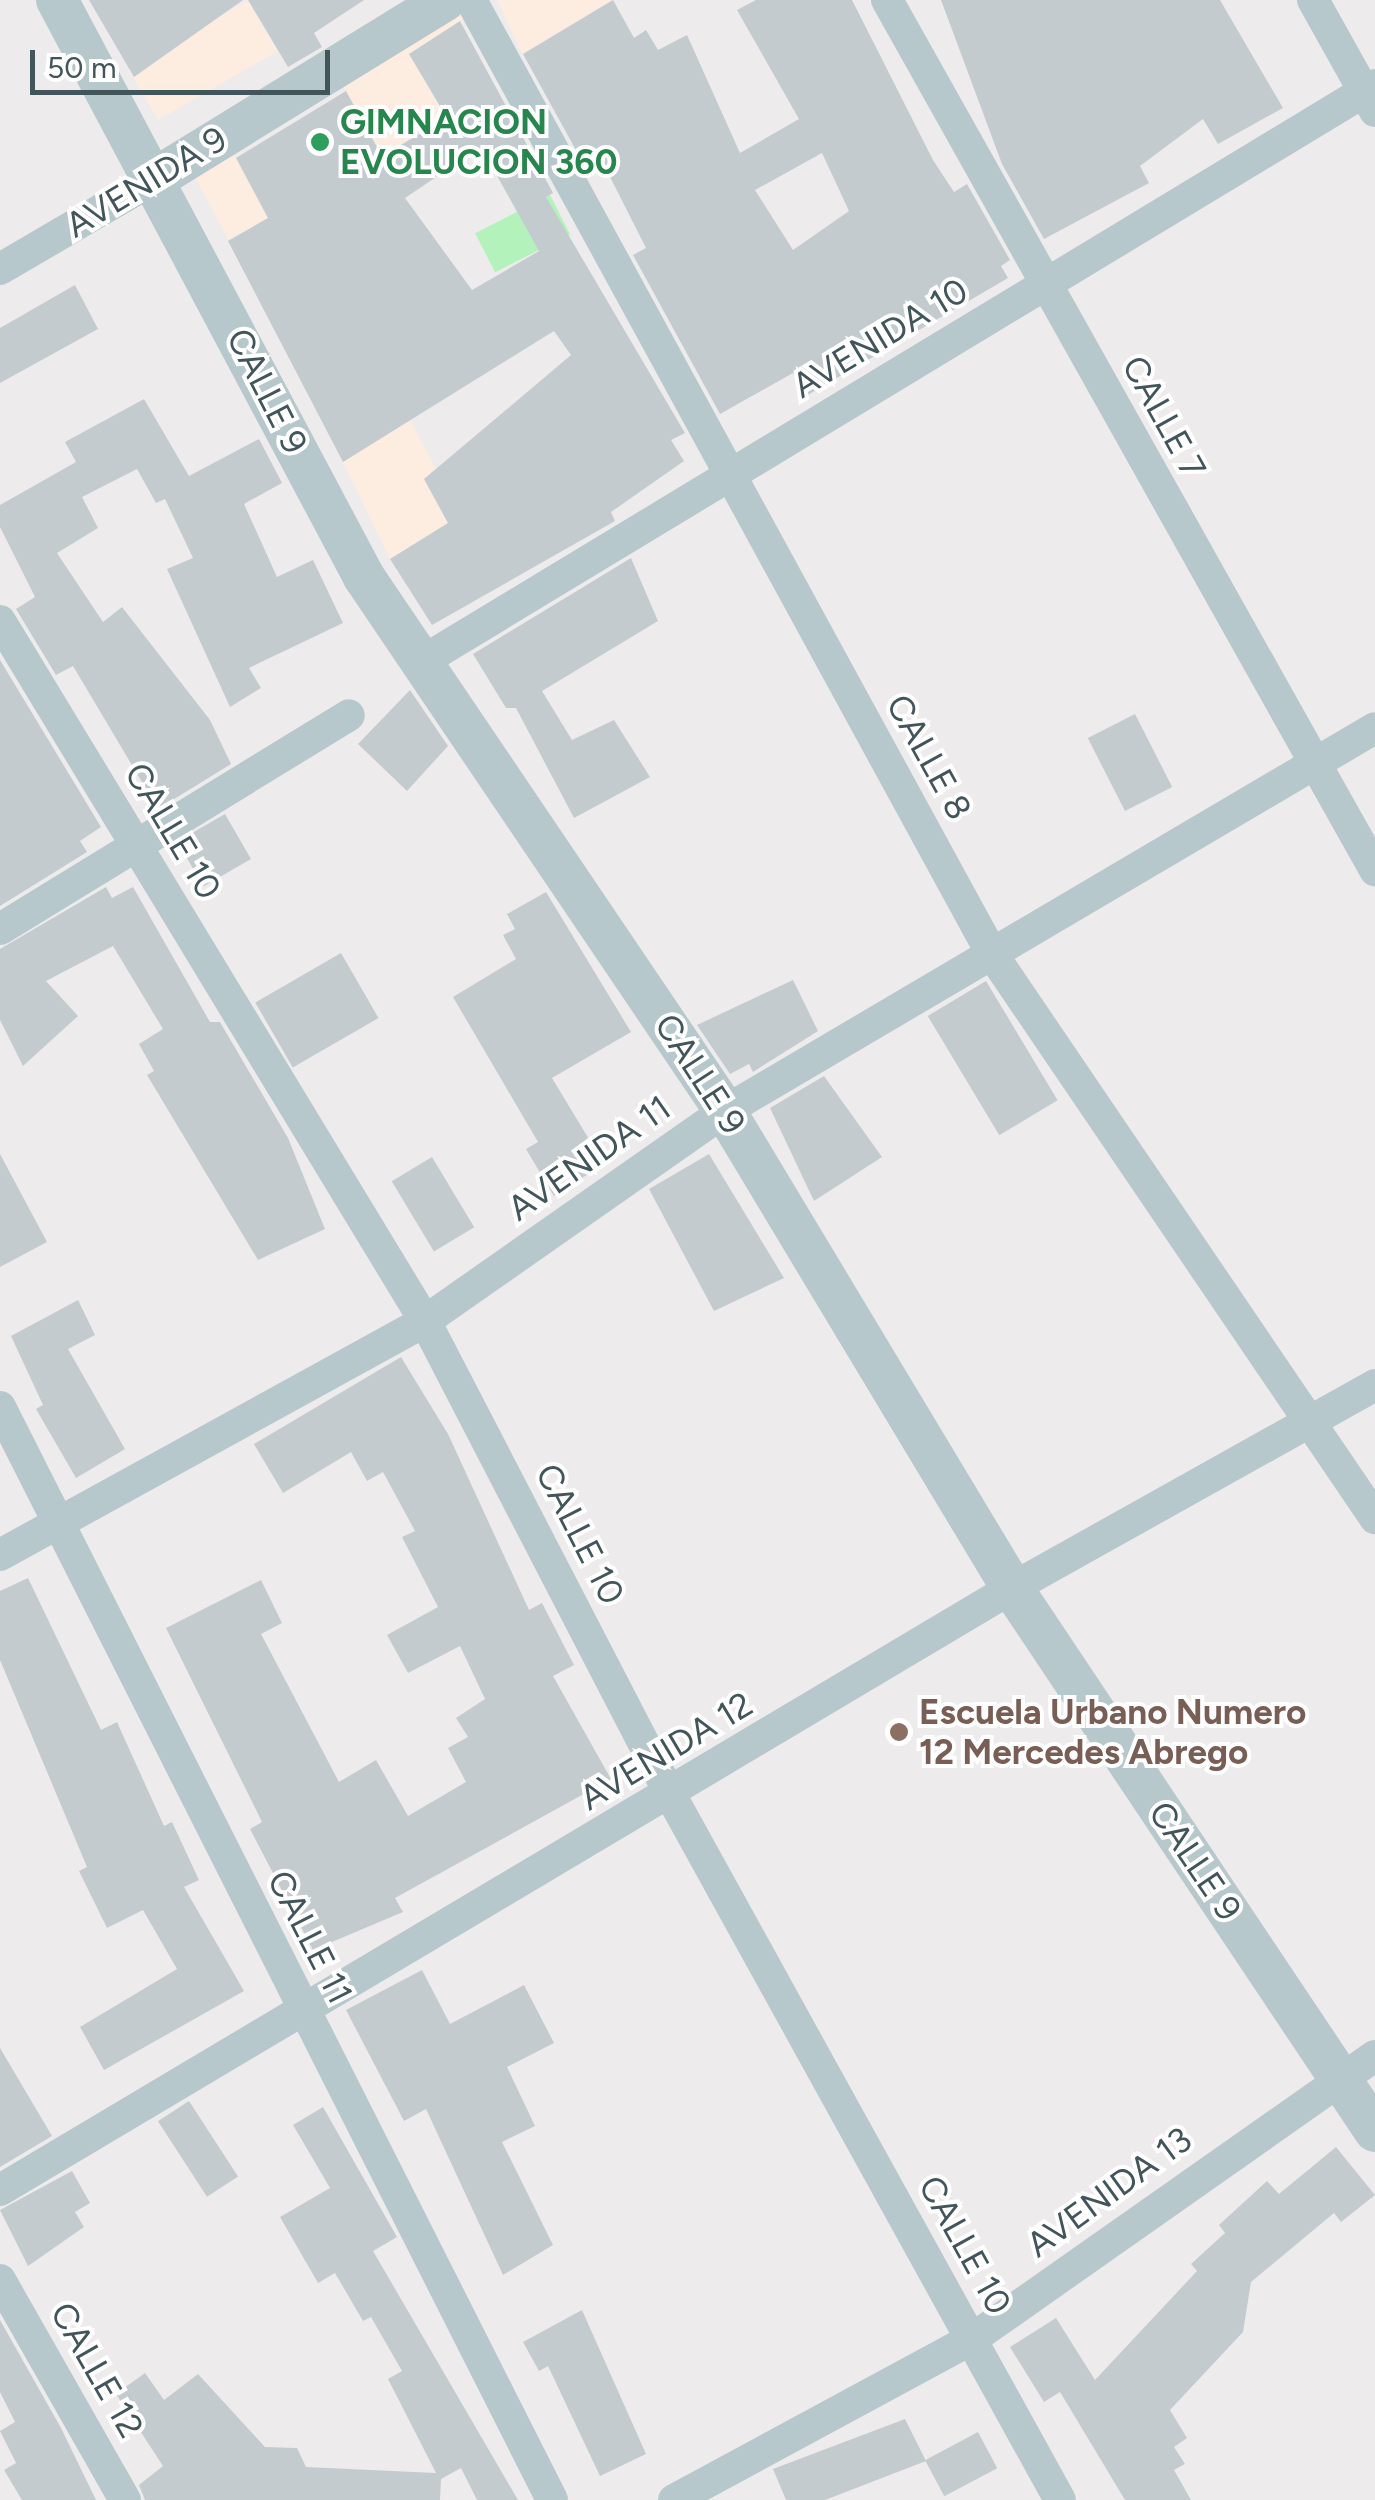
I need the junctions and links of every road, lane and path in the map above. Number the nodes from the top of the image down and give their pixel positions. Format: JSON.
{"nodes":[{"id":1,"x":57,"y":0,"type":"edge"},
{"id":2,"x":445,"y":0,"type":"edge"},
{"id":3,"x":472,"y":0,"type":"edge"},
{"id":4,"x":887,"y":0,"type":"edge"},
{"id":5,"x":1312,"y":0,"type":"edge"},
{"id":6,"x":1371,"y":96,"type":"edge"},
{"id":7,"x":156,"y":178,"type":"junction"},
{"id":8,"x":0,"y":269,"type":"edge"},
{"id":9,"x":1044,"y":286,"type":"junction"},
{"id":10,"x":729,"y":476,"type":"junction"},
{"id":11,"x":0,"y":621,"type":"edge"},
{"id":12,"x":426,"y":659,"type":"junction"},
{"id":13,"x":349,"y":715,"type":"dead end"},
{"id":14,"x":1375,"y":728,"type":"edge"},
{"id":15,"x":1314,"y":764,"type":"junction"},
{"id":16,"x":134,"y":844,"type":"junction"},
{"id":17,"x":1375,"y":870,"type":"edge"},
{"id":18,"x":0,"y":928,"type":"edge"},
{"id":19,"x":992,"y":954,"type":"junction"},
{"id":20,"x":726,"y":1111,"type":"junction"},
{"id":21,"x":425,"y":1321,"type":"junction"},
{"id":22,"x":1375,"y":1385,"type":"edge"},
{"id":23,"x":0,"y":1407,"type":"edge"},
{"id":24,"x":1314,"y":1424,"type":"junction"},
{"id":25,"x":1375,"y":1518,"type":"edge"},
{"id":26,"x":60,"y":1525,"type":"junction"},
{"id":27,"x":0,"y":1556,"type":"edge"},
{"id":28,"x":1012,"y":1588,"type":"junction"},
{"id":29,"x":671,"y":1796,"type":"junction"},
{"id":30,"x":302,"y":2011,"type":"junction"},
{"id":31,"x":1357,"y":2066,"type":"edge"},
{"id":32,"x":1375,"y":2131,"type":"edge"},
{"id":33,"x":0,"y":2190,"type":"edge"},
{"id":34,"x":0,"y":2280,"type":"edge"},
{"id":35,"x":972,"y":2339,"type":"junction"},
{"id":36,"x":125,"y":2500,"type":"edge"},
{"id":37,"x":552,"y":2500,"type":"edge"},
{"id":38,"x":674,"y":2500,"type":"edge"},
{"id":39,"x":1060,"y":2500,"type":"edge"}],
"edges":[{"from":1,"to":7,"type":"street","name":"CALLE 9"},
{"from":2,"to":7,"type":"street","name":"AVENIDA 9"},
{"from":3,"to":10,"type":"street","name":"CALLE 8"},
{"from":4,"to":9,"type":"street","name":"CALLE 7"},
{"from":5,"to":6,"type":"street"},
{"from":6,"to":9,"type":"street","name":"AVENIDA 10"},
{"from":7,"to":8,"type":"street","name":"AVENIDA 9"},
{"from":7,"to":12,"type":"street","name":"CALLE 9"},
{"from":9,"to":10,"type":"street","name":"AVENIDA 10"},
{"from":9,"to":15,"type":"street","name":"CALLE 7"},
{"from":10,"to":12,"type":"street","name":"AVENIDA 10"},
{"from":10,"to":19,"type":"street","name":"CALLE 8"},
{"from":11,"to":16,"type":"street","name":"CALLE 10"},
{"from":12,"to":20,"type":"street","name":"CALLE 9"},
{"from":13,"to":16,"type":"street"},
{"from":14,"to":15,"type":"street","name":"AVENIDA 11"},
{"from":15,"to":17,"type":"street","name":"CALLE 7"},
{"from":15,"to":19,"type":"street","name":"AVENIDA 11"},
{"from":16,"to":18,"type":"street"},
{"from":16,"to":21,"type":"street","name":"CALLE 10"},
{"from":19,"to":20,"type":"street","name":"AVENIDA 11"},
{"from":19,"to":24,"type":"street","name":"CALLE 8"},
{"from":20,"to":21,"type":"street","name":"AVENIDA 11"},
{"from":20,"to":28,"type":"street","name":"CALLE 9"},
{"from":21,"to":26,"type":"street","name":"AVENIDA 11"},
{"from":21,"to":29,"type":"street","name":"CALLE 10"},
{"from":22,"to":24,"type":"street","name":"AVENIDA 12"},
{"from":23,"to":26,"type":"street","name":"CALLE 11"},
{"from":24,"to":25,"type":"street","name":"CALLE 8"},
{"from":24,"to":28,"type":"street","name":"AVENIDA 12"},
{"from":26,"to":27,"type":"street","name":"AVENIDA 11"},
{"from":26,"to":30,"type":"street","name":"CALLE 11"},
{"from":28,"to":29,"type":"street","name":"AVENIDA 12"},
{"from":28,"to":31,"type":"street","name":"CALLE 9"},
{"from":29,"to":30,"type":"street","name":"AVENIDA 12"},
{"from":29,"to":35,"type":"street","name":"CALLE 10"},
{"from":30,"to":33,"type":"street","name":"AVENIDA 12"},
{"from":30,"to":37,"type":"street","name":"CALLE 11"},
{"from":31,"to":32,"type":"street","name":"CALLE 9"},
{"from":31,"to":35,"type":"street","name":"AVENIDA 13"},
{"from":34,"to":36,"type":"street","name":"CALLE 12"},
{"from":35,"to":38,"type":"street","name":"AVENIDA 13"},
{"from":35,"to":39,"type":"street","name":"CALLE 10"}]}
